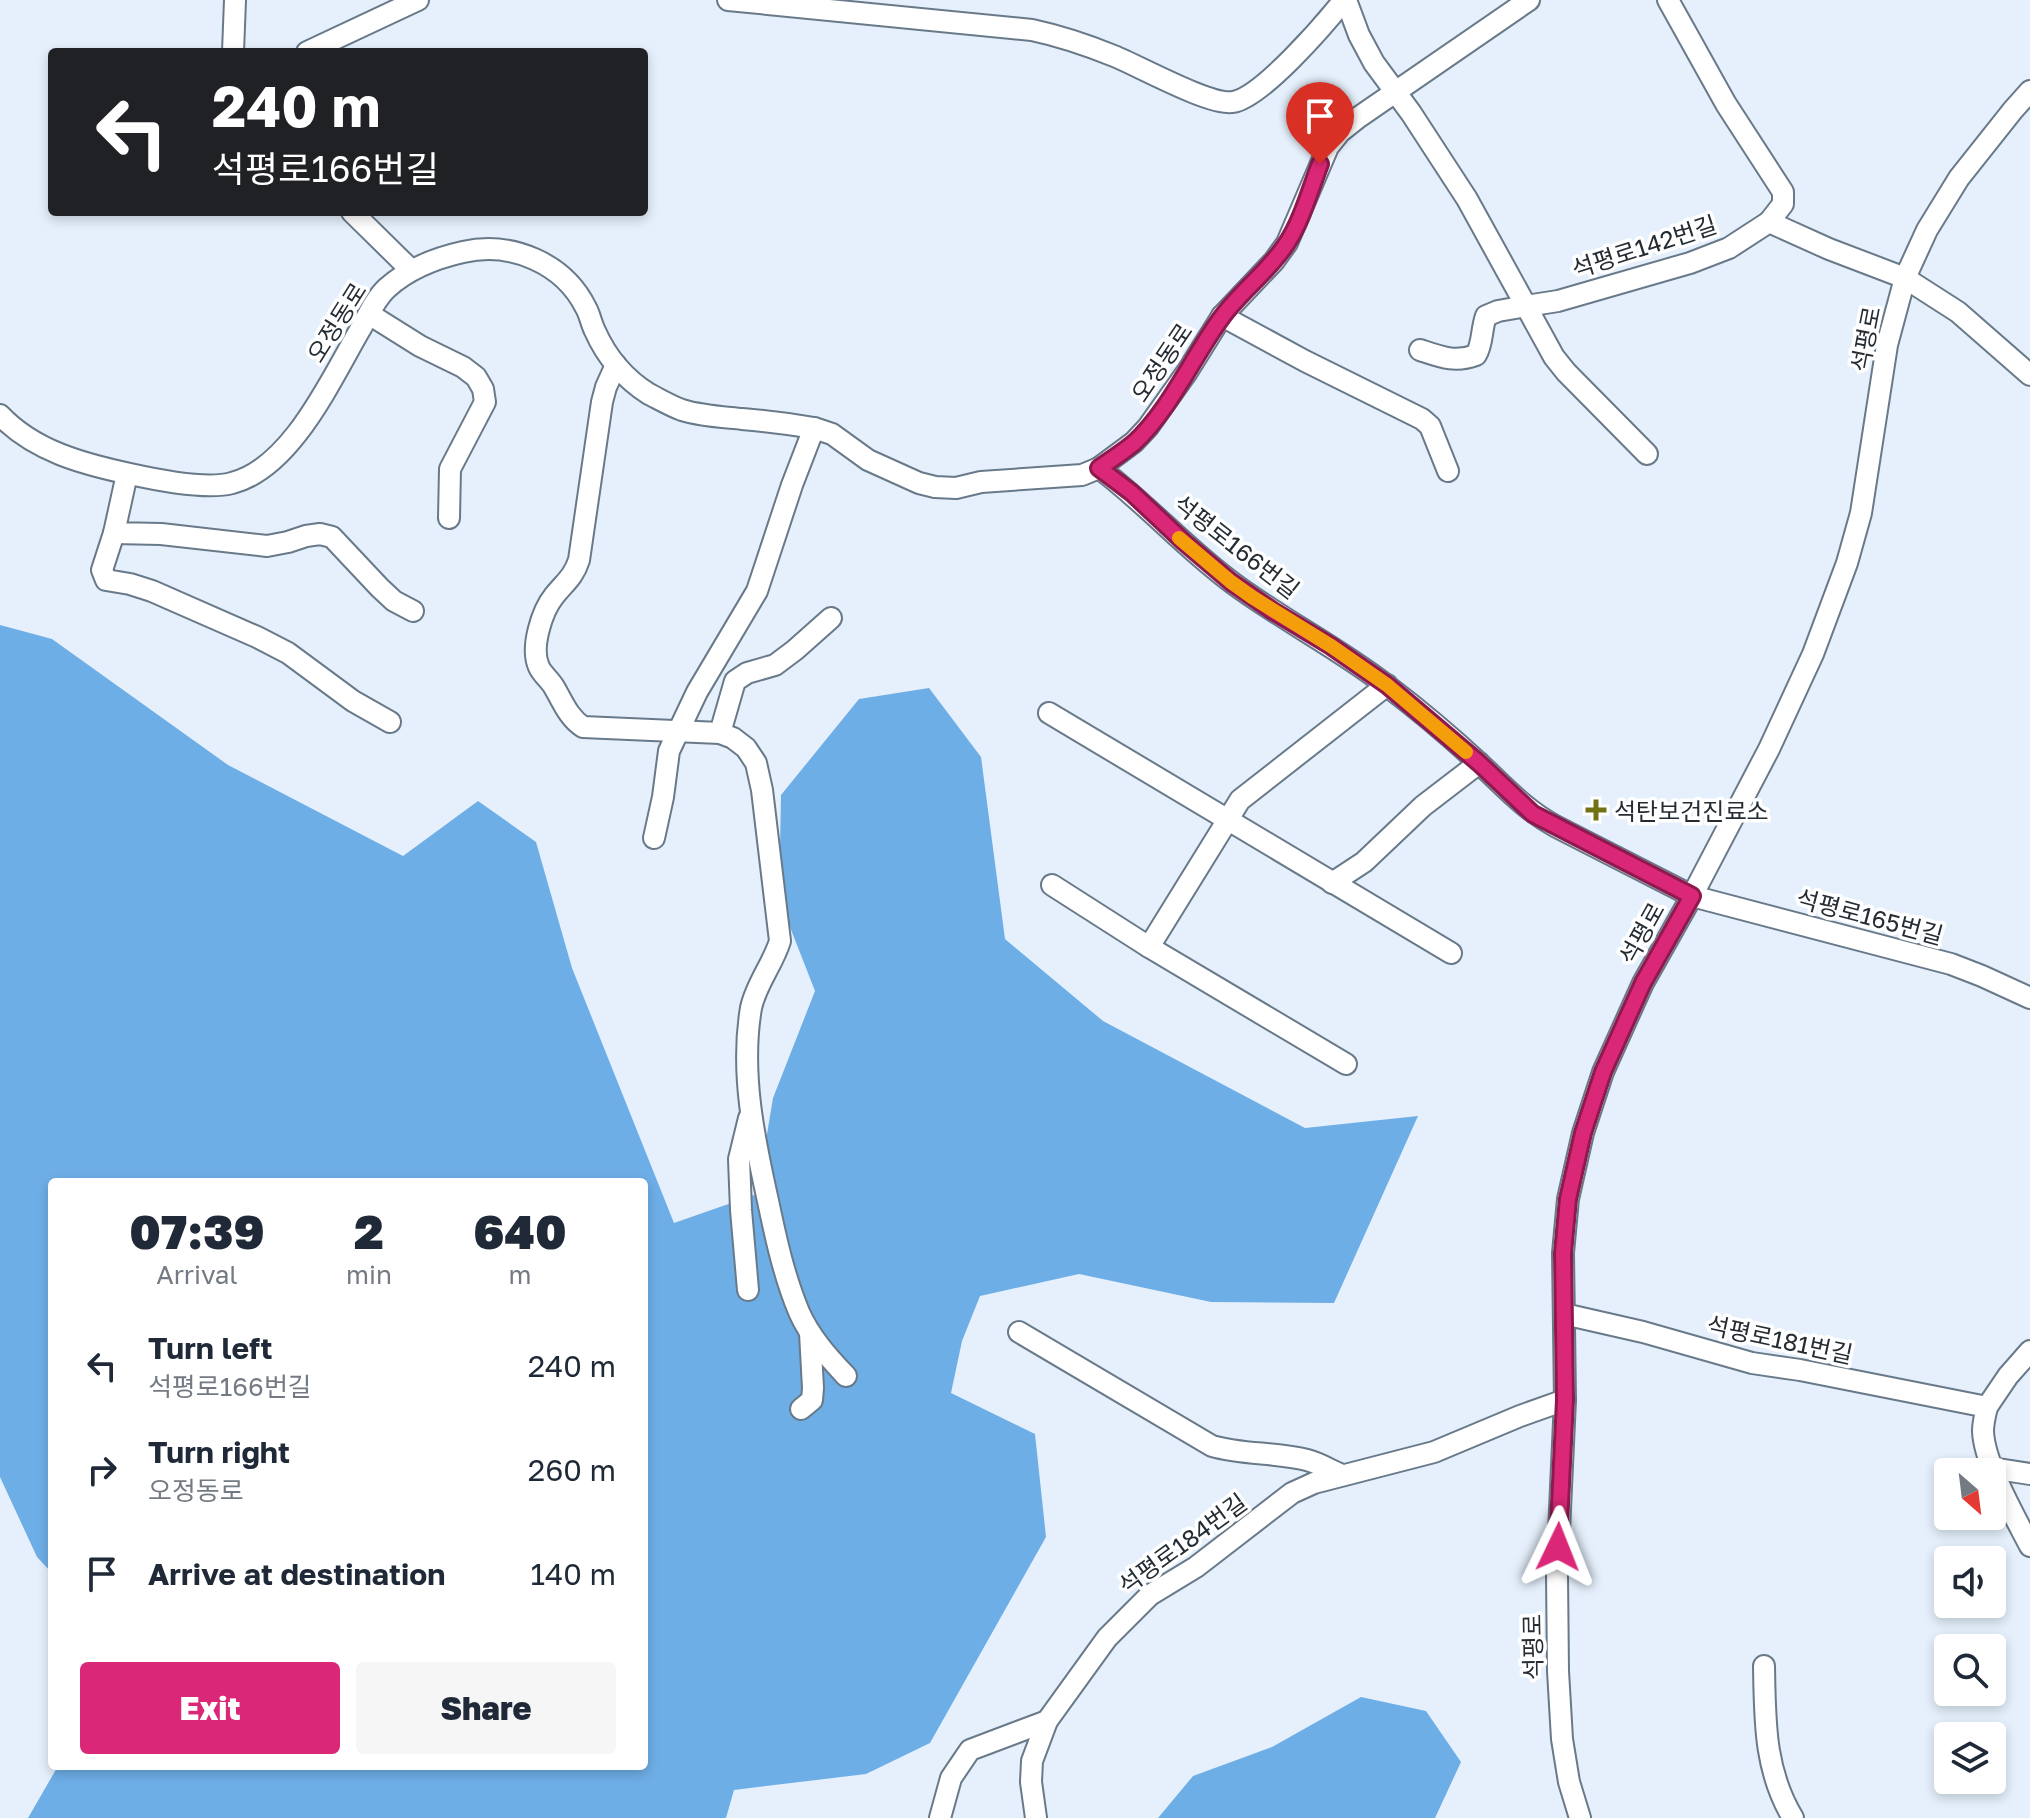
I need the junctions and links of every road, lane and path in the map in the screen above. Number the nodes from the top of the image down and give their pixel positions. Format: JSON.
{"nodes":[{"id":1,"x":235,"y":0,"type":"edge"},
{"id":2,"x":418,"y":0,"type":"edge"},
{"id":3,"x":728,"y":0,"type":"edge"},
{"id":4,"x":1345,"y":0,"type":"edge"},
{"id":5,"x":1529,"y":0,"type":"edge"},
{"id":6,"x":1668,"y":0,"type":"edge"},
{"id":7,"x":768,"y":2,"type":"edge"},
{"id":8,"x":233,"y":48,"type":"edge"},
{"id":9,"x":316,"y":48,"type":"edge"},
{"id":10,"x":2030,"y":91,"type":"edge"},
{"id":11,"x":1395,"y":92,"type":"junction"},
{"id":12,"x":356,"y":216,"type":"edge"},
{"id":13,"x":1769,"y":222,"type":"junction"},
{"id":14,"x":411,"y":270,"type":"junction"},
{"id":15,"x":1905,"y":278,"type":"junction"},
{"id":16,"x":1526,"y":306,"type":"junction"},
{"id":17,"x":369,"y":314,"type":"junction"},
{"id":18,"x":1222,"y":316,"type":"junction"},
{"id":19,"x":1420,"y":350,"type":"dead end"},
{"id":20,"x":616,"y":365,"type":"junction"},
{"id":21,"x":2030,"y":375,"type":"edge"},
{"id":22,"x":0,"y":415,"type":"edge"},
{"id":23,"x":814,"y":428,"type":"junction"},
{"id":24,"x":1647,"y":454,"type":"dead end"},
{"id":25,"x":1099,"y":468,"type":"junction"},
{"id":26,"x":1448,"y":471,"type":"dead end"},
{"id":27,"x":127,"y":474,"type":"junction"},
{"id":28,"x":449,"y":518,"type":"dead end"},
{"id":29,"x":114,"y":533,"type":"junction"},
{"id":30,"x":413,"y":611,"type":"dead end"},
{"id":31,"x":831,"y":618,"type":"dead end"},
{"id":32,"x":1387,"y":685,"type":"junction"},
{"id":33,"x":1049,"y":713,"type":"dead end"},
{"id":34,"x":390,"y":722,"type":"dead end"},
{"id":35,"x":678,"y":731,"type":"junction"},
{"id":36,"x":720,"y":733,"type":"junction"},
{"id":37,"x":1479,"y":763,"type":"junction"},
{"id":38,"x":1229,"y":819,"type":"junction"},
{"id":39,"x":654,"y":838,"type":"dead end"},
{"id":40,"x":1332,"y":883,"type":"junction"},
{"id":41,"x":1052,"y":885,"type":"dead end"},
{"id":42,"x":1692,"y":896,"type":"junction"},
{"id":43,"x":1149,"y":947,"type":"junction"},
{"id":44,"x":1451,"y":953,"type":"dead end"},
{"id":45,"x":2030,"y":998,"type":"edge"},
{"id":46,"x":1346,"y":1064,"type":"dead end"},
{"id":47,"x":751,"y":1110,"type":"junction"},
{"id":48,"x":748,"y":1290,"type":"dead end"},
{"id":49,"x":1564,"y":1314,"type":"junction"},
{"id":50,"x":1019,"y":1332,"type":"dead end"},
{"id":51,"x":810,"y":1333,"type":"junction"},
{"id":52,"x":2030,"y":1351,"type":"edge"},
{"id":53,"x":846,"y":1376,"type":"dead end"},
{"id":54,"x":1565,"y":1400,"type":"junction"},
{"id":55,"x":1987,"y":1407,"type":"junction"},
{"id":56,"x":801,"y":1409,"type":"dead end"},
{"id":57,"x":1988,"y":1458,"type":"edge"},
{"id":58,"x":2006,"y":1470,"type":"edge"},
{"id":59,"x":2030,"y":1474,"type":"edge"},
{"id":60,"x":1342,"y":1475,"type":"junction"},
{"id":61,"x":2006,"y":1498,"type":"edge"},
{"id":62,"x":2030,"y":1546,"type":"edge"},
{"id":63,"x":1764,"y":1666,"type":"dead end"},
{"id":64,"x":1047,"y":1721,"type":"junction"},
{"id":65,"x":940,"y":1818,"type":"edge"},
{"id":66,"x":1036,"y":1818,"type":"edge"},
{"id":67,"x":1580,"y":1818,"type":"edge"},
{"id":68,"x":1793,"y":1818,"type":"edge"}],
"edges":[{"from":1,"to":8,"type":"street"},
{"from":2,"to":9,"type":"street"},
{"from":3,"to":7,"type":"street"},
{"from":4,"to":7,"type":"street"},
{"from":4,"to":11,"type":"street"},
{"from":5,"to":11,"type":"street","name":"오정동로"},
{"from":6,"to":13,"type":"street"},
{"from":10,"to":15,"type":"street","name":"석평로"},
{"from":11,"to":16,"type":"street"},
{"from":11,"to":18,"type":"street","name":"오정동로"},
{"from":12,"to":14,"type":"street"},
{"from":13,"to":15,"type":"street"},
{"from":13,"to":16,"type":"street","name":"석평로142번길"},
{"from":14,"to":17,"type":"street","name":"오정동로"},
{"from":14,"to":20,"type":"street","name":"오정동로"},
{"from":15,"to":21,"type":"street"},
{"from":15,"to":42,"type":"street","name":"석평로"},
{"from":16,"to":19,"type":"street","name":"석평로142번길"},
{"from":16,"to":24,"type":"street"},
{"from":17,"to":27,"type":"street","name":"오정동로"},
{"from":17,"to":28,"type":"street"},
{"from":18,"to":25,"type":"street","name":"오정동로"},
{"from":18,"to":26,"type":"street"},
{"from":20,"to":23,"type":"street","name":"오정동로"},
{"from":20,"to":35,"type":"street"},
{"from":22,"to":27,"type":"street","name":"오정동로"},
{"from":23,"to":25,"type":"street","name":"오정동로"},
{"from":23,"to":35,"type":"street"},
{"from":25,"to":32,"type":"street","name":"석평로166번길"},
{"from":27,"to":29,"type":"street"},
{"from":29,"to":30,"type":"street"},
{"from":29,"to":34,"type":"street"},
{"from":31,"to":36,"type":"street"},
{"from":32,"to":37,"type":"street","name":"석평로166번길"},
{"from":32,"to":38,"type":"street"},
{"from":33,"to":38,"type":"street"},
{"from":35,"to":36,"type":"street"},
{"from":35,"to":39,"type":"street"},
{"from":36,"to":47,"type":"street"},
{"from":37,"to":40,"type":"street"},
{"from":37,"to":42,"type":"street","name":"석평로166번길"},
{"from":38,"to":40,"type":"street"},
{"from":38,"to":43,"type":"street"},
{"from":40,"to":44,"type":"street"},
{"from":41,"to":43,"type":"street"},
{"from":42,"to":45,"type":"street","name":"석평로165번길"},
{"from":42,"to":49,"type":"street","name":"석평로"},
{"from":43,"to":46,"type":"street"},
{"from":47,"to":48,"type":"street"},
{"from":47,"to":51,"type":"street"},
{"from":49,"to":54,"type":"street","name":"석평로"},
{"from":49,"to":55,"type":"street","name":"석평로181번길"},
{"from":50,"to":60,"type":"street","name":"석평로184번길"},
{"from":51,"to":53,"type":"street"},
{"from":51,"to":56,"type":"street"},
{"from":52,"to":55,"type":"street"},
{"from":54,"to":60,"type":"street","name":"석평로184번길"},
{"from":54,"to":67,"type":"street","name":"석평로"},
{"from":55,"to":57,"type":"street"},
{"from":58,"to":59,"type":"street"},
{"from":60,"to":64,"type":"street","name":"석평로184번길"},
{"from":61,"to":62,"type":"street"},
{"from":63,"to":68,"type":"street"},
{"from":64,"to":65,"type":"street"},
{"from":64,"to":66,"type":"street","name":"석평로184번길"}]}
